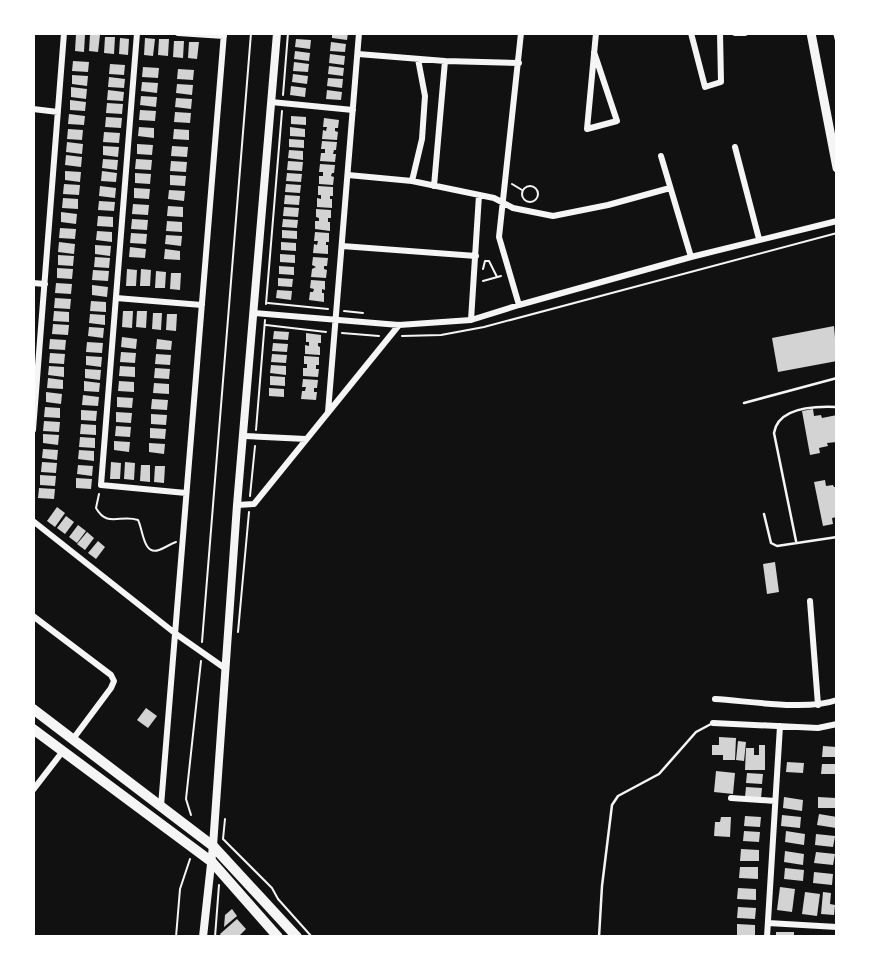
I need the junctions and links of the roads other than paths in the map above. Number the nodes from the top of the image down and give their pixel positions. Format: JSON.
{"nodes":[{"id":1,"x":64,"y":33,"type":"edge"},
{"id":2,"x":137,"y":33,"type":"edge"},
{"id":3,"x":178,"y":33,"type":"edge"},
{"id":4,"x":277,"y":33,"type":"edge"},
{"id":5,"x":359,"y":33,"type":"edge"},
{"id":6,"x":521,"y":33,"type":"edge"},
{"id":7,"x":596,"y":33,"type":"edge"},
{"id":8,"x":691,"y":33,"type":"edge"},
{"id":9,"x":720,"y":33,"type":"edge"},
{"id":10,"x":735,"y":33,"type":"edge"},
{"id":11,"x":745,"y":33,"type":"edge"},
{"id":12,"x":811,"y":33,"type":"edge"},
{"id":13,"x":224,"y":35,"type":"edge"},
{"id":14,"x":594,"y":52,"type":"junction"},
{"id":15,"x":358,"y":54,"type":"junction"},
{"id":16,"x":418,"y":59,"type":"junction"},
{"id":17,"x":445,"y":61,"type":"junction"},
{"id":18,"x":519,"y":63,"type":"junction"},
{"id":19,"x":271,"y":102,"type":"junction"},
{"id":20,"x":33,"y":109,"type":"edge"},
{"id":21,"x":353,"y":110,"type":"junction"},
{"id":22,"x":58,"y":111,"type":"junction"},
{"id":23,"x":735,"y":147,"type":"dead end"},
{"id":24,"x":661,"y":156,"type":"dead end"},
{"id":25,"x":837,"y":168,"type":"edge"},
{"id":26,"x":348,"y":175,"type":"junction"},
{"id":27,"x":412,"y":181,"type":"junction"},
{"id":28,"x":435,"y":186,"type":"junction"},
{"id":29,"x":670,"y":188,"type":"junction"},
{"id":30,"x":479,"y":195,"type":"junction"},
{"id":31,"x":504,"y":203,"type":"junction"},
{"id":32,"x":837,"y":221,"type":"edge"},
{"id":33,"x":759,"y":239,"type":"junction"},
{"id":34,"x":342,"y":246,"type":"junction"},
{"id":35,"x":476,"y":256,"type":"junction"},
{"id":36,"x":691,"y":257,"type":"junction"},
{"id":37,"x":33,"y":283,"type":"edge"},
{"id":38,"x":45,"y":284,"type":"junction"},
{"id":39,"x":116,"y":298,"type":"junction"},
{"id":40,"x":202,"y":304,"type":"junction"},
{"id":41,"x":519,"y":305,"type":"junction"},
{"id":42,"x":254,"y":313,"type":"junction"},
{"id":43,"x":335,"y":320,"type":"junction"},
{"id":44,"x":471,"y":320,"type":"junction"},
{"id":45,"x":399,"y":325,"type":"junction"},
{"id":46,"x":837,"y":378,"type":"edge"},
{"id":47,"x":744,"y":402,"type":"dead end"},
{"id":48,"x":837,"y":407,"type":"edge"},
{"id":49,"x":328,"y":412,"type":"junction"},
{"id":50,"x":33,"y":430,"type":"edge"},
{"id":51,"x":245,"y":436,"type":"junction"},
{"id":52,"x":306,"y":439,"type":"junction"},
{"id":53,"x":186,"y":493,"type":"junction"},
{"id":54,"x":237,"y":505,"type":"junction"},
{"id":55,"x":764,"y":514,"type":"dead end"},
{"id":56,"x":33,"y":521,"type":"edge"},
{"id":57,"x":837,"y":537,"type":"edge"},
{"id":58,"x":796,"y":541,"type":"junction"},
{"id":59,"x":810,"y":601,"type":"dead end"},
{"id":60,"x":33,"y":616,"type":"edge"},
{"id":61,"x":176,"y":634,"type":"junction"},
{"id":62,"x":226,"y":669,"type":"junction"},
{"id":63,"x":715,"y":699,"type":"dead end"},
{"id":64,"x":837,"y":700,"type":"edge"},
{"id":65,"x":818,"y":705,"type":"junction"},
{"id":66,"x":33,"y":709,"type":"edge"},
{"id":67,"x":713,"y":723,"type":"joint"},
{"id":68,"x":837,"y":724,"type":"edge"},
{"id":69,"x":780,"y":726,"type":"junction"},
{"id":70,"x":33,"y":729,"type":"edge"},
{"id":71,"x":72,"y":738,"type":"junction"},
{"id":72,"x":63,"y":751,"type":"junction"},
{"id":73,"x":33,"y":790,"type":"edge"},
{"id":74,"x":731,"y":798,"type":"dead end"},
{"id":75,"x":775,"y":801,"type":"junction"},
{"id":76,"x":161,"y":806,"type":"junction"},
{"id":77,"x":139,"y":807,"type":"junction"},
{"id":78,"x":213,"y":846,"type":"junction"},
{"id":79,"x":212,"y":862,"type":"junction"},
{"id":80,"x":768,"y":923,"type":"junction"},
{"id":81,"x":837,"y":927,"type":"edge"},
{"id":82,"x":203,"y":937,"type":"edge"},
{"id":83,"x":278,"y":937,"type":"edge"},
{"id":84,"x":297,"y":937,"type":"edge"},
{"id":85,"x":599,"y":937,"type":"edge"},
{"id":86,"x":768,"y":937,"type":"edge"}],
"edges":[{"from":1,"to":22,"type":"street"},
{"from":2,"to":39,"type":"street"},
{"from":3,"to":13,"type":"street"},
{"from":4,"to":19,"type":"street"},
{"from":5,"to":15,"type":"street"},
{"from":6,"to":18,"type":"street"},
{"from":7,"to":14,"type":"street"},
{"from":8,"to":9,"type":"street"},
{"from":10,"to":11,"type":"street"},
{"from":12,"to":25,"type":"main road"},
{"from":13,"to":40,"type":"street"},
{"from":14,"to":14,"type":"street"},
{"from":15,"to":16,"type":"street"},
{"from":15,"to":21,"type":"street"},
{"from":16,"to":17,"type":"street"},
{"from":16,"to":27,"type":"street"},
{"from":17,"to":18,"type":"street"},
{"from":17,"to":28,"type":"street"},
{"from":18,"to":31,"type":"street"},
{"from":19,"to":21,"type":"street"},
{"from":19,"to":42,"type":"street"},
{"from":20,"to":22,"type":"street"},
{"from":21,"to":26,"type":"street"},
{"from":22,"to":38,"type":"street"},
{"from":23,"to":33,"type":"street"},
{"from":24,"to":29,"type":"street"},
{"from":26,"to":27,"type":"street"},
{"from":26,"to":34,"type":"street"},
{"from":27,"to":28,"type":"street"},
{"from":28,"to":30,"type":"street"},
{"from":29,"to":31,"type":"street"},
{"from":29,"to":36,"type":"street"},
{"from":30,"to":31,"type":"street"},
{"from":30,"to":35,"type":"street"},
{"from":31,"to":41,"type":"street"},
{"from":32,"to":33,"type":"street"},
{"from":33,"to":36,"type":"street"},
{"from":34,"to":35,"type":"street"},
{"from":34,"to":43,"type":"street"},
{"from":35,"to":44,"type":"street"},
{"from":36,"to":41,"type":"street"},
{"from":37,"to":38,"type":"street"},
{"from":38,"to":50,"type":"street"},
{"from":39,"to":40,"type":"street"},
{"from":39,"to":53,"type":"street"},
{"from":40,"to":53,"type":"street"},
{"from":41,"to":44,"type":"street"},
{"from":42,"to":43,"type":"street"},
{"from":42,"to":51,"type":"street"},
{"from":43,"to":45,"type":"street"},
{"from":43,"to":49,"type":"street"},
{"from":44,"to":45,"type":"street"},
{"from":45,"to":49,"type":"street"},
{"from":46,"to":47,"type":"lane"},
{"from":48,"to":58,"type":"lane"},
{"from":49,"to":52,"type":"street"},
{"from":51,"to":52,"type":"street"},
{"from":51,"to":54,"type":"street"},
{"from":52,"to":54,"type":"street"},
{"from":53,"to":61,"type":"street"},
{"from":54,"to":62,"type":"street"},
{"from":55,"to":58,"type":"lane"},
{"from":56,"to":61,"type":"street"},
{"from":57,"to":58,"type":"lane"},
{"from":59,"to":65,"type":"street"},
{"from":60,"to":71,"type":"street"},
{"from":61,"to":62,"type":"street"},
{"from":61,"to":76,"type":"street"},
{"from":62,"to":78,"type":"street"},
{"from":63,"to":65,"type":"street"},
{"from":64,"to":65,"type":"street"},
{"from":66,"to":71,"type":"main road"},
{"from":67,"to":69,"type":"street"},
{"from":67,"to":85,"type":"lane"},
{"from":68,"to":69,"type":"street"},
{"from":69,"to":75,"type":"street"},
{"from":70,"to":72,"type":"main road"},
{"from":71,"to":76,"type":"main road"},
{"from":72,"to":73,"type":"street"},
{"from":72,"to":77,"type":"main road"},
{"from":74,"to":75,"type":"street"},
{"from":75,"to":80,"type":"street"},
{"from":76,"to":77,"type":"main road"},
{"from":76,"to":78,"type":"main road"},
{"from":77,"to":79,"type":"main road"},
{"from":78,"to":79,"type":"street"},
{"from":78,"to":84,"type":"main road"},
{"from":79,"to":82,"type":"street"},
{"from":79,"to":83,"type":"main road"},
{"from":80,"to":81,"type":"street"},
{"from":80,"to":86,"type":"street"}]}
